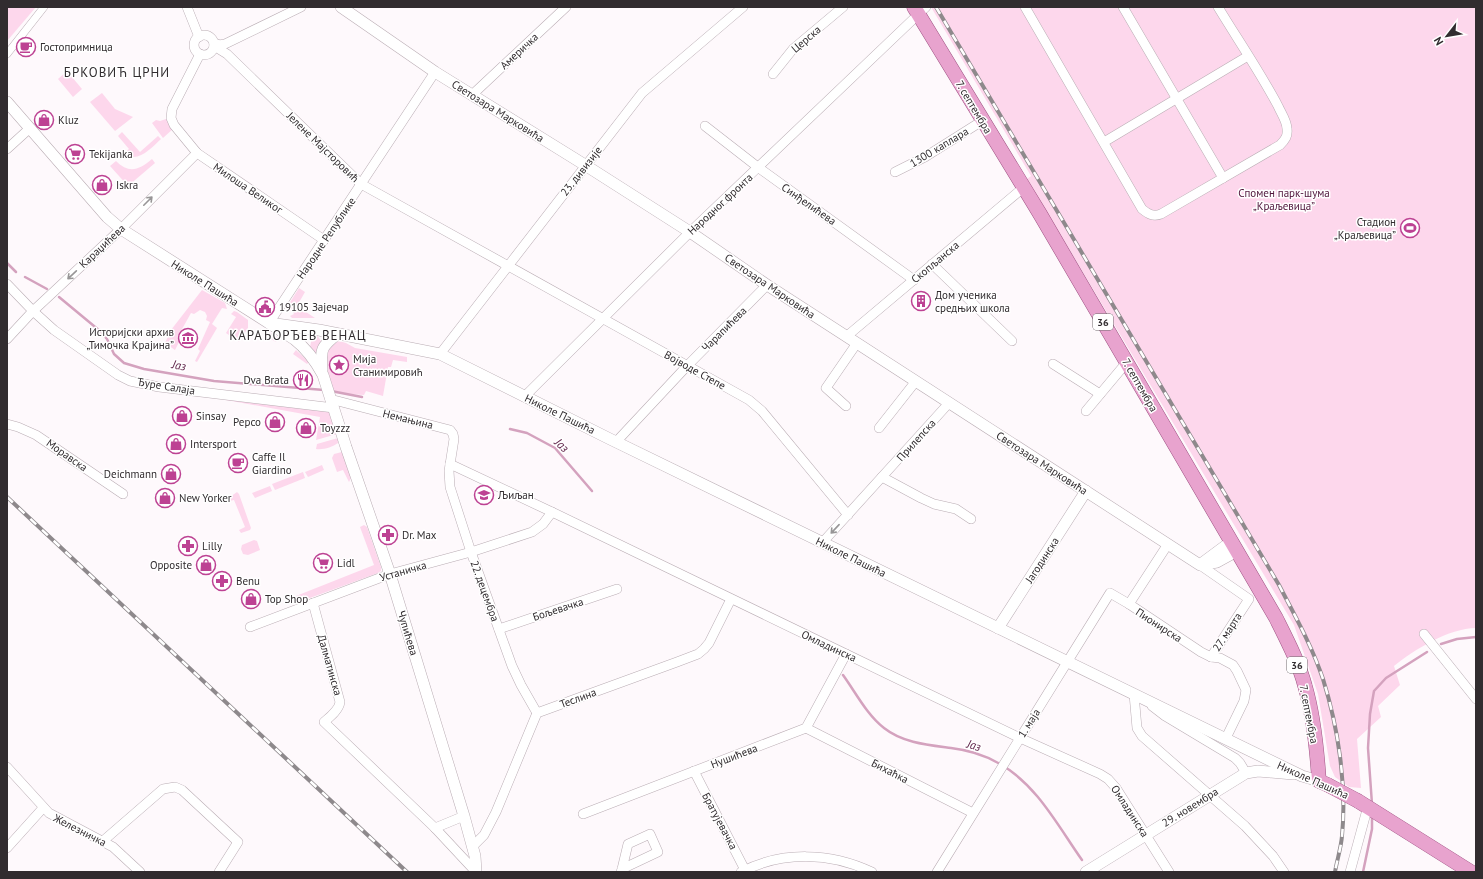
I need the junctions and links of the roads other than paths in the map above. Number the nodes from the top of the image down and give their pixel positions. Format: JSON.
{"nodes":[{"id":1,"x":187,"y":7,"type":"edge"},
{"id":2,"x":301,"y":7,"type":"edge"},
{"id":3,"x":341,"y":7,"type":"edge"},
{"id":4,"x":565,"y":7,"type":"edge"},
{"id":5,"x":743,"y":7,"type":"edge"},
{"id":6,"x":843,"y":7,"type":"edge"},
{"id":7,"x":1025,"y":7,"type":"edge"},
{"id":8,"x":1123,"y":7,"type":"edge"},
{"id":9,"x":1218,"y":7,"type":"edge"},
{"id":10,"x":40,"y":9,"type":"edge"},
{"id":11,"x":919,"y":9,"type":"edge"},
{"id":12,"x":199,"y":37,"type":"junction"},
{"id":13,"x":214,"y":44,"type":"junction"},
{"id":14,"x":7,"y":54,"type":"edge"},
{"id":15,"x":200,"y":54,"type":"junction"},
{"id":16,"x":1248,"y":56,"type":"junction"},
{"id":17,"x":435,"y":72,"type":"junction"},
{"id":18,"x":773,"y":74,"type":"dead end"},
{"id":19,"x":472,"y":95,"type":"junction"},
{"id":20,"x":1176,"y":98,"type":"junction"},
{"id":21,"x":7,"y":102,"type":"edge"},
{"id":22,"x":982,"y":121,"type":"junction"},
{"id":23,"x":705,"y":126,"type":"dead end"},
{"id":24,"x":30,"y":128,"type":"junction"},
{"id":25,"x":1104,"y":142,"type":"junction"},
{"id":26,"x":7,"y":149,"type":"edge"},
{"id":27,"x":197,"y":153,"type":"junction"},
{"id":28,"x":585,"y":165,"type":"junction"},
{"id":29,"x":759,"y":168,"type":"junction"},
{"id":30,"x":895,"y":172,"type":"dead end"},
{"id":31,"x":1223,"y":178,"type":"junction"},
{"id":32,"x":361,"y":184,"type":"junction"},
{"id":33,"x":1024,"y":188,"type":"junction"},
{"id":34,"x":120,"y":229,"type":"junction"},
{"id":35,"x":690,"y":232,"type":"junction"},
{"id":36,"x":324,"y":240,"type":"junction"},
{"id":37,"x":932,"y":264,"type":"junction"},
{"id":38,"x":508,"y":266,"type":"junction"},
{"id":39,"x":914,"y":280,"type":"junction"},
{"id":40,"x":7,"y":284,"type":"edge"},
{"id":41,"x":767,"y":286,"type":"junction"},
{"id":42,"x":33,"y":311,"type":"junction"},
{"id":43,"x":602,"y":318,"type":"junction"},
{"id":44,"x":269,"y":323,"type":"junction"},
{"id":45,"x":319,"y":330,"type":"junction"},
{"id":46,"x":337,"y":334,"type":"junction"},
{"id":47,"x":847,"y":336,"type":"junction"},
{"id":48,"x":7,"y":339,"type":"edge"},
{"id":49,"x":1012,"y":341,"type":"dead end"},
{"id":50,"x":857,"y":343,"type":"junction"},
{"id":51,"x":323,"y":347,"type":"junction"},
{"id":52,"x":306,"y":349,"type":"junction"},
{"id":53,"x":440,"y":354,"type":"junction"},
{"id":54,"x":1127,"y":362,"type":"junction"},
{"id":55,"x":1054,"y":364,"type":"dead end"},
{"id":56,"x":687,"y":366,"type":"junction"},
{"id":57,"x":323,"y":375,"type":"junction"},
{"id":58,"x":916,"y":381,"type":"junction"},
{"id":59,"x":1100,"y":394,"type":"junction"},
{"id":60,"x":524,"y":397,"type":"junction"},
{"id":61,"x":330,"y":398,"type":"junction"},
{"id":62,"x":949,"y":403,"type":"junction"},
{"id":63,"x":846,"y":406,"type":"dead end"},
{"id":64,"x":1086,"y":411,"type":"dead end"},
{"id":65,"x":7,"y":424,"type":"edge"},
{"id":66,"x":879,"y":428,"type":"dead end"},
{"id":67,"x":616,"y":442,"type":"junction"},
{"id":68,"x":450,"y":464,"type":"junction"},
{"id":69,"x":882,"y":477,"type":"junction"},
{"id":70,"x":1086,"y":491,"type":"junction"},
{"id":71,"x":123,"y":494,"type":"dead end"},
{"id":72,"x":552,"y":512,"type":"junction"},
{"id":73,"x":848,"y":515,"type":"junction"},
{"id":74,"x":972,"y":519,"type":"dead end"},
{"id":75,"x":822,"y":543,"type":"junction"},
{"id":76,"x":1168,"y":544,"type":"junction"},
{"id":77,"x":1234,"y":546,"type":"junction"},
{"id":78,"x":471,"y":552,"type":"junction"},
{"id":79,"x":1200,"y":565,"type":"junction"},
{"id":80,"x":390,"y":574,"type":"junction"},
{"id":81,"x":618,"y":590,"type":"dead end"},
{"id":82,"x":1249,"y":598,"type":"joint"},
{"id":83,"x":732,"y":599,"type":"junction"},
{"id":84,"x":313,"y":603,"type":"junction"},
{"id":85,"x":1129,"y":604,"type":"junction"},
{"id":86,"x":250,"y":627,"type":"dead end"},
{"id":87,"x":998,"y":628,"type":"junction"},
{"id":88,"x":498,"y":629,"type":"junction"},
{"id":89,"x":1424,"y":634,"type":"dead end"},
{"id":90,"x":846,"y":654,"type":"junction"},
{"id":91,"x":1211,"y":657,"type":"junction"},
{"id":92,"x":1068,"y":661,"type":"junction"},
{"id":93,"x":1134,"y":694,"type":"junction"},
{"id":94,"x":1476,"y":699,"type":"edge"},
{"id":95,"x":1148,"y":700,"type":"junction"},
{"id":96,"x":537,"y":713,"type":"junction"},
{"id":97,"x":806,"y":728,"type":"junction"},
{"id":98,"x":1020,"y":738,"type":"junction"},
{"id":99,"x":1226,"y":738,"type":"junction"},
{"id":100,"x":7,"y":767,"type":"edge"},
{"id":101,"x":694,"y":772,"type":"junction"},
{"id":102,"x":1246,"y":773,"type":"junction"},
{"id":103,"x":1302,"y":776,"type":"junction"},
{"id":104,"x":1324,"y":783,"type":"junction"},
{"id":105,"x":1210,"y":795,"type":"junction"},
{"id":106,"x":1367,"y":806,"type":"junction"},
{"id":107,"x":43,"y":808,"type":"junction"},
{"id":108,"x":974,"y":813,"type":"junction"},
{"id":109,"x":583,"y":814,"type":"dead end"},
{"id":110,"x":464,"y":816,"type":"junction"},
{"id":111,"x":435,"y":828,"type":"junction"},
{"id":112,"x":1145,"y":835,"type":"junction"},
{"id":113,"x":103,"y":841,"type":"junction"},
{"id":114,"x":472,"y":847,"type":"junction"},
{"id":115,"x":7,"y":848,"type":"edge"},
{"id":116,"x":743,"y":871,"type":"edge"},
{"id":117,"x":140,"y":872,"type":"edge"},
{"id":118,"x":219,"y":872,"type":"edge"},
{"id":119,"x":476,"y":872,"type":"edge"},
{"id":120,"x":872,"y":872,"type":"edge"},
{"id":121,"x":937,"y":872,"type":"edge"},
{"id":122,"x":1086,"y":872,"type":"edge"},
{"id":123,"x":1169,"y":872,"type":"edge"},
{"id":124,"x":1284,"y":872,"type":"edge"},
{"id":125,"x":1350,"y":872,"type":"edge"},
{"id":126,"x":1471,"y":872,"type":"edge"}],
"edges":[{"from":1,"to":12,"type":"street"},
{"from":2,"to":13,"type":"street"},
{"from":3,"to":17,"type":"street","name":"Светозара Марковића"},
{"from":4,"to":19,"type":"street","name":"Америчка"},
{"from":5,"to":28,"type":"street","name":"23. дивизије"},
{"from":6,"to":18,"type":"street","name":"Церска"},
{"from":7,"to":25,"type":"street"},
{"from":8,"to":20,"type":"street"},
{"from":9,"to":16,"type":"street"},
{"from":10,"to":14,"type":"street"},
{"from":11,"to":22,"type":"main road","name":"7. септембра","number":"36"},
{"from":11,"to":29,"type":"street","name":"Народног фронта"},
{"from":12,"to":13,"type":"street"},
{"from":12,"to":15,"type":"street"},
{"from":13,"to":15,"type":"street"},
{"from":13,"to":32,"type":"street","name":"Јелене Мајсторовић"},
{"from":15,"to":27,"type":"street","name":"Милоша Великог"},
{"from":16,"to":20,"type":"street"},
{"from":16,"to":31,"type":"street"},
{"from":17,"to":19,"type":"street","name":"Светозара Марковића"},
{"from":17,"to":32,"type":"street","name":"Народне Републике"},
{"from":19,"to":28,"type":"street","name":"Светозара Марковића"},
{"from":20,"to":25,"type":"street"},
{"from":20,"to":31,"type":"street"},
{"from":21,"to":24,"type":"street","name":"Николе Пашића"},
{"from":22,"to":30,"type":"street","name":"1300 каплара"},
{"from":22,"to":33,"type":"main road","name":"7. септембра","number":"36"},
{"from":23,"to":29,"type":"street","name":"Синђелићева"},
{"from":24,"to":26,"type":"street"},
{"from":24,"to":34,"type":"street","name":"Николе Пашића"},
{"from":25,"to":31,"type":"street"},
{"from":34,"to":27,"type":"street","name":"Караџићева","one_way":true},
{"from":27,"to":36,"type":"street","name":"Милоша Великог"},
{"from":28,"to":35,"type":"street","name":"Светозара Марковића"},
{"from":28,"to":38,"type":"street","name":"23. дивизије"},
{"from":29,"to":35,"type":"street","name":"Народног фронта"},
{"from":29,"to":39,"type":"street","name":"Синђелићева"},
{"from":32,"to":36,"type":"street","name":"Народне Републике"},
{"from":32,"to":38,"type":"street","name":"Јелене Мајсторовић"},
{"from":33,"to":37,"type":"street","name":"Скопљанска"},
{"from":33,"to":54,"type":"main road","name":"7. септембра","number":"36"},
{"from":34,"to":42,"type":"street","name":"Караџићева","one_way":true},
{"from":34,"to":44,"type":"street","name":"Николе Пашића"},
{"from":35,"to":41,"type":"street","name":"Светозара Марковића"},
{"from":35,"to":43,"type":"street","name":"Народног фронта"},
{"from":36,"to":44,"type":"street","name":"Народне Републике"},
{"from":37,"to":39,"type":"street","name":"Скопљанска"},
{"from":37,"to":49,"type":"street"},
{"from":38,"to":43,"type":"street","name":"Војводе Степе"},
{"from":38,"to":53,"type":"street","name":"23. дивизије"},
{"from":39,"to":47,"type":"street","name":"Скопљанска"},
{"from":40,"to":42,"type":"street","name":"Ђуре Салаја"},
{"from":41,"to":47,"type":"street","name":"Светозара Марковића"},
{"from":41,"to":56,"type":"street","name":"Чарапићева"},
{"from":42,"to":48,"type":"street","name":"Караџићева"},
{"from":42,"to":61,"type":"street","name":"Ђуре Салаја"},
{"from":43,"to":56,"type":"street","name":"Војводе Степе"},
{"from":43,"to":60,"type":"street","name":"Народног фронта"},
{"from":44,"to":45,"type":"street","name":"Николе Пашића"},
{"from":44,"to":52,"type":"street"},
{"from":45,"to":46,"type":"street","name":"Николе Пашића"},
{"from":45,"to":51,"type":"street"},
{"from":45,"to":52,"type":"street"},
{"from":46,"to":51,"type":"street"},
{"from":46,"to":53,"type":"street","name":"Николе Пашића"},
{"from":47,"to":50,"type":"street","name":"Светозара Марковића"},
{"from":50,"to":58,"type":"street","name":"Светозара Марковића"},
{"from":50,"to":63,"type":"street"},
{"from":51,"to":57,"type":"street"},
{"from":52,"to":57,"type":"street"},
{"from":53,"to":60,"type":"street","name":"Николе Пашића"},
{"from":54,"to":59,"type":"street"},
{"from":54,"to":77,"type":"main road","name":"7. септембра","number":"36"},
{"from":55,"to":59,"type":"street"},
{"from":56,"to":67,"type":"street","name":"Чарапићева"},
{"from":56,"to":73,"type":"street","name":"Војводе Степе"},
{"from":57,"to":61,"type":"street","name":"Чупићева"},
{"from":58,"to":62,"type":"street","name":"Светозара Марковића"},
{"from":58,"to":66,"type":"street"},
{"from":59,"to":64,"type":"street"},
{"from":60,"to":67,"type":"street","name":"Николе Пашића"},
{"from":61,"to":68,"type":"street","name":"Немањина"},
{"from":61,"to":80,"type":"street","name":"Чупићева"},
{"from":62,"to":69,"type":"street","name":"Прилепска"},
{"from":62,"to":70,"type":"street","name":"Светозара Марковића"},
{"from":65,"to":71,"type":"street","name":"Моравска"},
{"from":67,"to":75,"type":"street","name":"Николе Пашића"},
{"from":68,"to":72,"type":"street","name":"Омладинска"},
{"from":68,"to":78,"type":"street","name":"22. децембра"},
{"from":69,"to":73,"type":"street","name":"Прилепска"},
{"from":69,"to":74,"type":"street"},
{"from":70,"to":76,"type":"street","name":"Светозара Марковића"},
{"from":70,"to":87,"type":"street","name":"Јагодинска"},
{"from":72,"to":78,"type":"street","name":"Устаничка"},
{"from":72,"to":83,"type":"street","name":"Омладинска"},
{"from":73,"to":75,"type":"street","name":"Прилепска","one_way":true},
{"from":75,"to":87,"type":"street","name":"Николе Пашића"},
{"from":76,"to":79,"type":"street","name":"Светозара Марковића"},
{"from":76,"to":85,"type":"street","name":"Пионирска"},
{"from":77,"to":79,"type":"street"},
{"from":77,"to":104,"type":"main road","name":"7. септембра","number":"36"},
{"from":78,"to":80,"type":"street","name":"Устаничка"},
{"from":78,"to":88,"type":"street","name":"22. децембра"},
{"from":79,"to":82,"type":"street","name":"Светозара Марковића"},
{"from":80,"to":84,"type":"street","name":"Устаничка"},
{"from":80,"to":110,"type":"street","name":"Чупићева"},
{"from":81,"to":88,"type":"street","name":"Бољевачка"},
{"from":82,"to":91,"type":"street","name":"27. марта"},
{"from":83,"to":90,"type":"street","name":"Омладинска"},
{"from":83,"to":96,"type":"street","name":"Теслина"},
{"from":84,"to":86,"type":"street","name":"Устаничка"},
{"from":84,"to":111,"type":"street","name":"Далматинска"},
{"from":85,"to":91,"type":"street","name":"Пионирска"},
{"from":85,"to":92,"type":"street","name":"1. маја"},
{"from":87,"to":92,"type":"street","name":"Николе Пашића"},
{"from":88,"to":96,"type":"street","name":"22. децембра"},
{"from":89,"to":94,"type":"street"},
{"from":90,"to":97,"type":"street"},
{"from":90,"to":98,"type":"street","name":"Омладинска"},
{"from":91,"to":99,"type":"street","name":"27. марта"},
{"from":92,"to":93,"type":"street","name":"Николе Пашића"},
{"from":92,"to":98,"type":"street","name":"1. маја"},
{"from":93,"to":95,"type":"street","name":"Николе Пашића"},
{"from":93,"to":105,"type":"street"},
{"from":95,"to":99,"type":"street","name":"Николе Пашића"},
{"from":95,"to":102,"type":"street","name":"Николе Пашића"},
{"from":96,"to":114,"type":"street"},
{"from":97,"to":101,"type":"street","name":"Нушићева"},
{"from":97,"to":108,"type":"street","name":"Бихаћка"},
{"from":98,"to":108,"type":"street","name":"1. маја"},
{"from":98,"to":112,"type":"street","name":"Омладинска"},
{"from":99,"to":103,"type":"street","name":"Николе Пашића"},
{"from":100,"to":107,"type":"street","name":"Железничка"},
{"from":101,"to":109,"type":"street","name":"Нушићева"},
{"from":101,"to":116,"type":"street","name":"Братујевачка"},
{"from":102,"to":103,"type":"street","name":"29. новембра"},
{"from":102,"to":105,"type":"street","name":"29. новембра"},
{"from":103,"to":104,"type":"street","name":"Николе Пашића"},
{"from":104,"to":106,"type":"main road","name":"Николе Пашића","bridge":true},
{"from":105,"to":112,"type":"street","name":"29. новембра"},
{"from":105,"to":124,"type":"street"},
{"from":106,"to":125,"type":"street"},
{"from":106,"to":126,"type":"main road","name":"Николе Пашића"},
{"from":107,"to":113,"type":"street","name":"Железничка"},
{"from":107,"to":115,"type":"street"},
{"from":108,"to":121,"type":"street","name":"1. маја"},
{"from":110,"to":111,"type":"street"},
{"from":110,"to":114,"type":"street","name":"Чупићева"},
{"from":111,"to":119,"type":"street"},
{"from":112,"to":122,"type":"street","name":"29. новембра"},
{"from":112,"to":123,"type":"street","name":"Омладинска"},
{"from":113,"to":117,"type":"street","name":"Железничка"},
{"from":113,"to":118,"type":"street"},
{"from":114,"to":119,"type":"street","name":"Чупићева"},
{"from":116,"to":120,"type":"street"}]}
